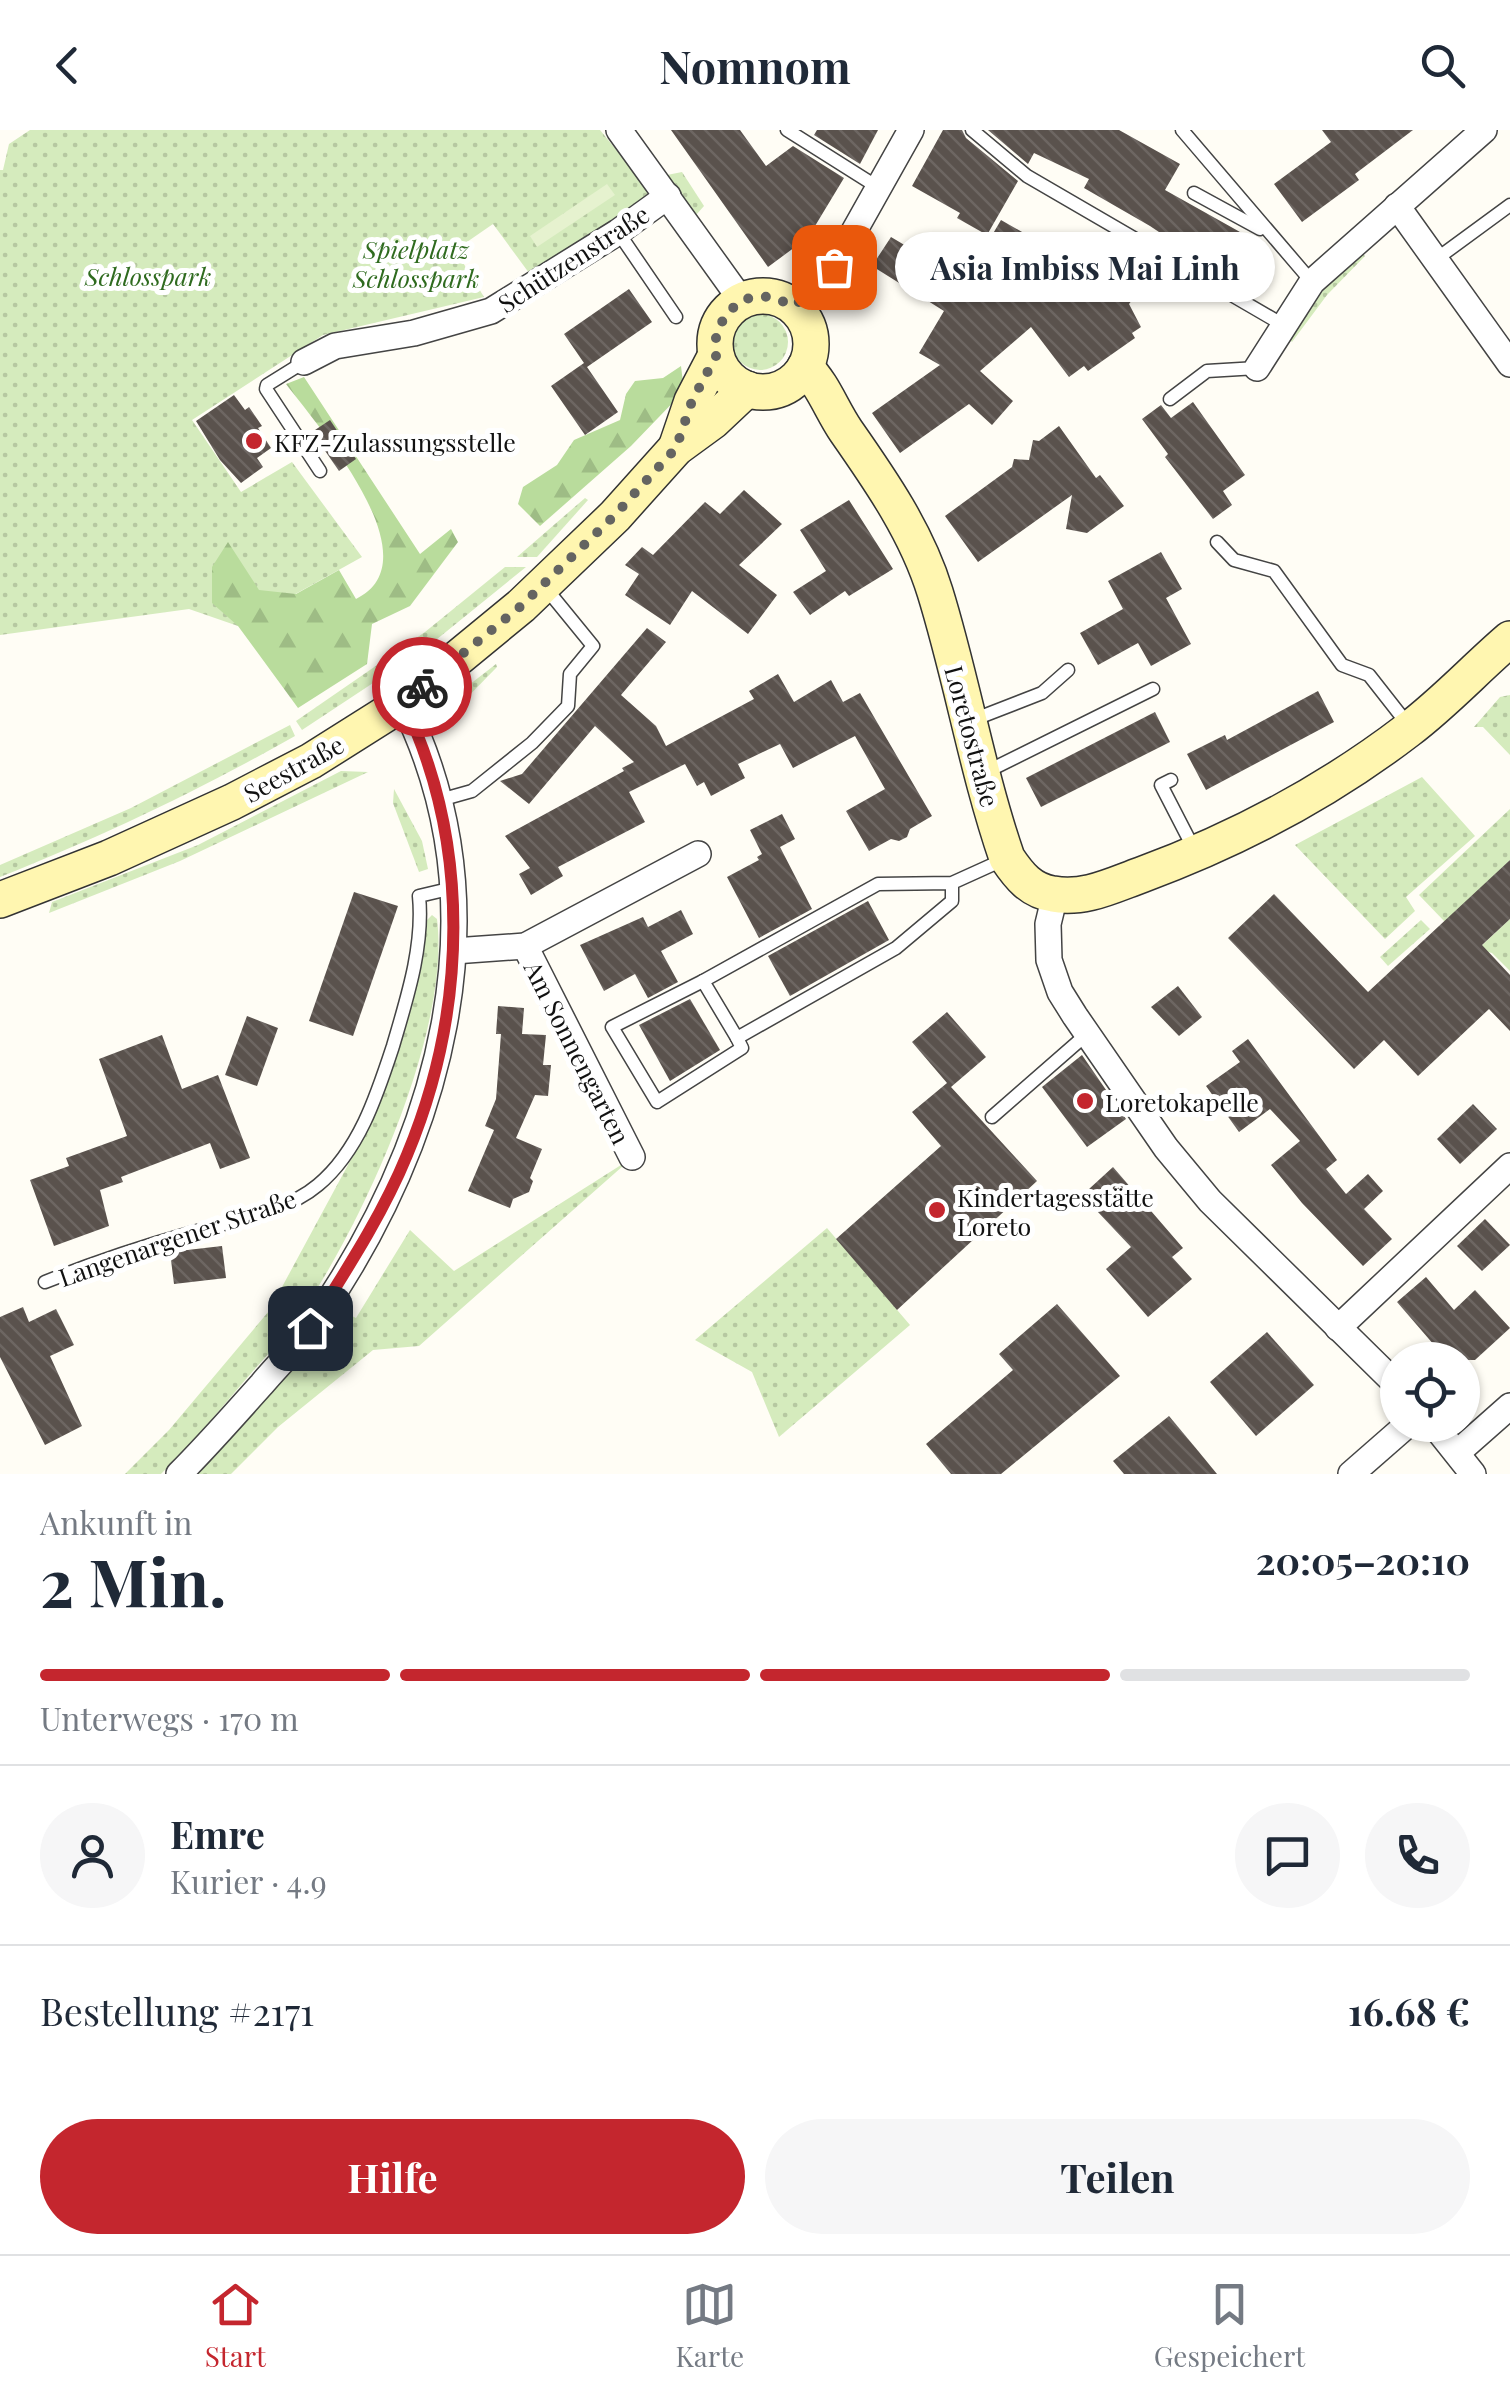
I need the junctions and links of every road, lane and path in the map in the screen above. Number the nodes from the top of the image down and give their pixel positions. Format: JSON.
{"nodes":[{"id":1,"x":619,"y":130,"type":"edge"},
{"id":2,"x":787,"y":130,"type":"edge"},
{"id":3,"x":911,"y":130,"type":"edge"},
{"id":4,"x":972,"y":130,"type":"edge"},
{"id":5,"x":1182,"y":130,"type":"edge"},
{"id":6,"x":1484,"y":130,"type":"edge"},
{"id":7,"x":879,"y":188,"type":"junction"},
{"id":8,"x":1194,"y":193,"type":"dead end"},
{"id":9,"x":668,"y":196,"type":"junction"},
{"id":10,"x":1398,"y":206,"type":"junction"},
{"id":11,"x":1510,"y":206,"type":"edge"},
{"id":12,"x":618,"y":232,"type":"junction"},
{"id":13,"x":1271,"y":235,"type":"junction"},
{"id":14,"x":1436,"y":260,"type":"junction"},
{"id":15,"x":1312,"y":282,"type":"junction"},
{"id":16,"x":742,"y":300,"type":"junction"},
{"id":17,"x":792,"y":306,"type":"junction"},
{"id":18,"x":676,"y":317,"type":"dead end"},
{"id":19,"x":1285,"y":326,"type":"junction"},
{"id":20,"x":716,"y":356,"type":"junction"},
{"id":21,"x":304,"y":362,"type":"joint"},
{"id":22,"x":1510,"y":364,"type":"edge"},
{"id":23,"x":1257,"y":368,"type":"joint"},
{"id":24,"x":797,"y":376,"type":"junction"},
{"id":25,"x":747,"y":389,"type":"junction"},
{"id":26,"x":1170,"y":399,"type":"dead end"},
{"id":27,"x":676,"y":448,"type":"junction"},
{"id":28,"x":320,"y":471,"type":"dead end"},
{"id":29,"x":1217,"y":542,"type":"dead end"},
{"id":30,"x":543,"y":585,"type":"junction"},
{"id":31,"x":1510,"y":639,"type":"edge"},
{"id":32,"x":1068,"y":670,"type":"dead end"},
{"id":33,"x":1153,"y":689,"type":"dead end"},
{"id":34,"x":403,"y":702,"type":"junction"},
{"id":35,"x":968,"y":722,"type":"junction"},
{"id":36,"x":1410,"y":728,"type":"junction"},
{"id":37,"x":982,"y":774,"type":"junction"},
{"id":38,"x":1171,"y":780,"type":"dead end"},
{"id":39,"x":440,"y":800,"type":"junction"},
{"id":40,"x":1196,"y":853,"type":"junction"},
{"id":41,"x":698,"y":854,"type":"dead end"},
{"id":42,"x":1007,"y":858,"type":"junction"},
{"id":43,"x":952,"y":883,"type":"junction"},
{"id":44,"x":453,"y":888,"type":"junction"},
{"id":45,"x":1054,"y":895,"type":"junction"},
{"id":46,"x":0,"y":900,"type":"edge"},
{"id":47,"x":525,"y":946,"type":"junction"},
{"id":48,"x":454,"y":952,"type":"junction"},
{"id":49,"x":703,"y":981,"type":"junction"},
{"id":50,"x":1087,"y":1034,"type":"junction"},
{"id":51,"x":737,"y":1038,"type":"junction"},
{"id":52,"x":992,"y":1117,"type":"dead end"},
{"id":53,"x":632,"y":1158,"type":"dead end"},
{"id":54,"x":1510,"y":1166,"type":"edge"},
{"id":55,"x":45,"y":1282,"type":"dead end"},
{"id":56,"x":1338,"y":1328,"type":"junction"},
{"id":57,"x":1380,"y":1369,"type":"edge"},
{"id":58,"x":1510,"y":1406,"type":"edge"},
{"id":59,"x":1388,"y":1442,"type":"edge"},
{"id":60,"x":1449,"y":1442,"type":"edge"},
{"id":61,"x":1458,"y":1452,"type":"junction"},
{"id":62,"x":180,"y":1474,"type":"edge"},
{"id":63,"x":1351,"y":1474,"type":"edge"},
{"id":64,"x":1473,"y":1474,"type":"edge"}],
"edges":[{"from":1,"to":9,"type":"street"},
{"from":2,"to":7,"type":"lane"},
{"from":3,"to":7,"type":"street"},
{"from":4,"to":19,"type":"lane"},
{"from":5,"to":13,"type":"lane"},
{"from":6,"to":10,"type":"street"},
{"from":7,"to":17,"type":"street"},
{"from":8,"to":13,"type":"lane"},
{"from":9,"to":12,"type":"street","name":"Schützenstraße"},
{"from":9,"to":16,"type":"street"},
{"from":10,"to":14,"type":"street"},
{"from":10,"to":15,"type":"street"},
{"from":11,"to":14,"type":"lane"},
{"from":12,"to":18,"type":"lane"},
{"from":12,"to":21,"type":"street","name":"Schützenstraße"},
{"from":13,"to":15,"type":"lane"},
{"from":14,"to":22,"type":"street"},
{"from":15,"to":19,"type":"street"},
{"from":16,"to":17,"type":"main road"},
{"from":16,"to":20,"type":"main road"},
{"from":17,"to":24,"type":"main road"},
{"from":19,"to":23,"type":"street"},
{"from":20,"to":25,"type":"main road"},
{"from":20,"to":27,"type":"main road","name":"Seestraße"},
{"from":21,"to":28,"type":"lane"},
{"from":23,"to":26,"type":"lane"},
{"from":24,"to":25,"type":"main road"},
{"from":24,"to":35,"type":"main road","name":"Loretostraße"},
{"from":25,"to":27,"type":"main road","name":"Seestraße"},
{"from":27,"to":30,"type":"main road","name":"Seestraße"},
{"from":29,"to":36,"type":"lane"},
{"from":30,"to":34,"type":"main road","name":"Seestraße"},
{"from":30,"to":39,"type":"lane"},
{"from":31,"to":36,"type":"main road"},
{"from":32,"to":35,"type":"lane"},
{"from":33,"to":37,"type":"lane"},
{"from":34,"to":39,"type":"street"},
{"from":34,"to":46,"type":"main road","name":"Seestraße"},
{"from":35,"to":37,"type":"main road","name":"Loretostraße"},
{"from":36,"to":40,"type":"main road"},
{"from":37,"to":42,"type":"main road","name":"Loretostraße"},
{"from":38,"to":40,"type":"lane"},
{"from":39,"to":44,"type":"street"},
{"from":40,"to":45,"type":"main road"},
{"from":41,"to":47,"type":"street","name":"Am Sonnengarten"},
{"from":42,"to":43,"type":"lane"},
{"from":42,"to":45,"type":"main road"},
{"from":43,"to":49,"type":"lane"},
{"from":43,"to":51,"type":"lane"},
{"from":44,"to":48,"type":"street"},
{"from":44,"to":55,"type":"lane","name":"Langenargener Straße"},
{"from":45,"to":50,"type":"street"},
{"from":47,"to":48,"type":"street","name":"Am Sonnengarten"},
{"from":47,"to":53,"type":"street","name":"Am Sonnengarten"},
{"from":48,"to":62,"type":"street"},
{"from":49,"to":51,"type":"lane"},
{"from":49,"to":51,"type":"lane"},
{"from":50,"to":52,"type":"lane"},
{"from":50,"to":56,"type":"street"},
{"from":54,"to":56,"type":"street"},
{"from":56,"to":57,"type":"street"},
{"from":58,"to":61,"type":"street"},
{"from":59,"to":63,"type":"street"},
{"from":60,"to":61,"type":"street"},
{"from":61,"to":64,"type":"street"}]}
